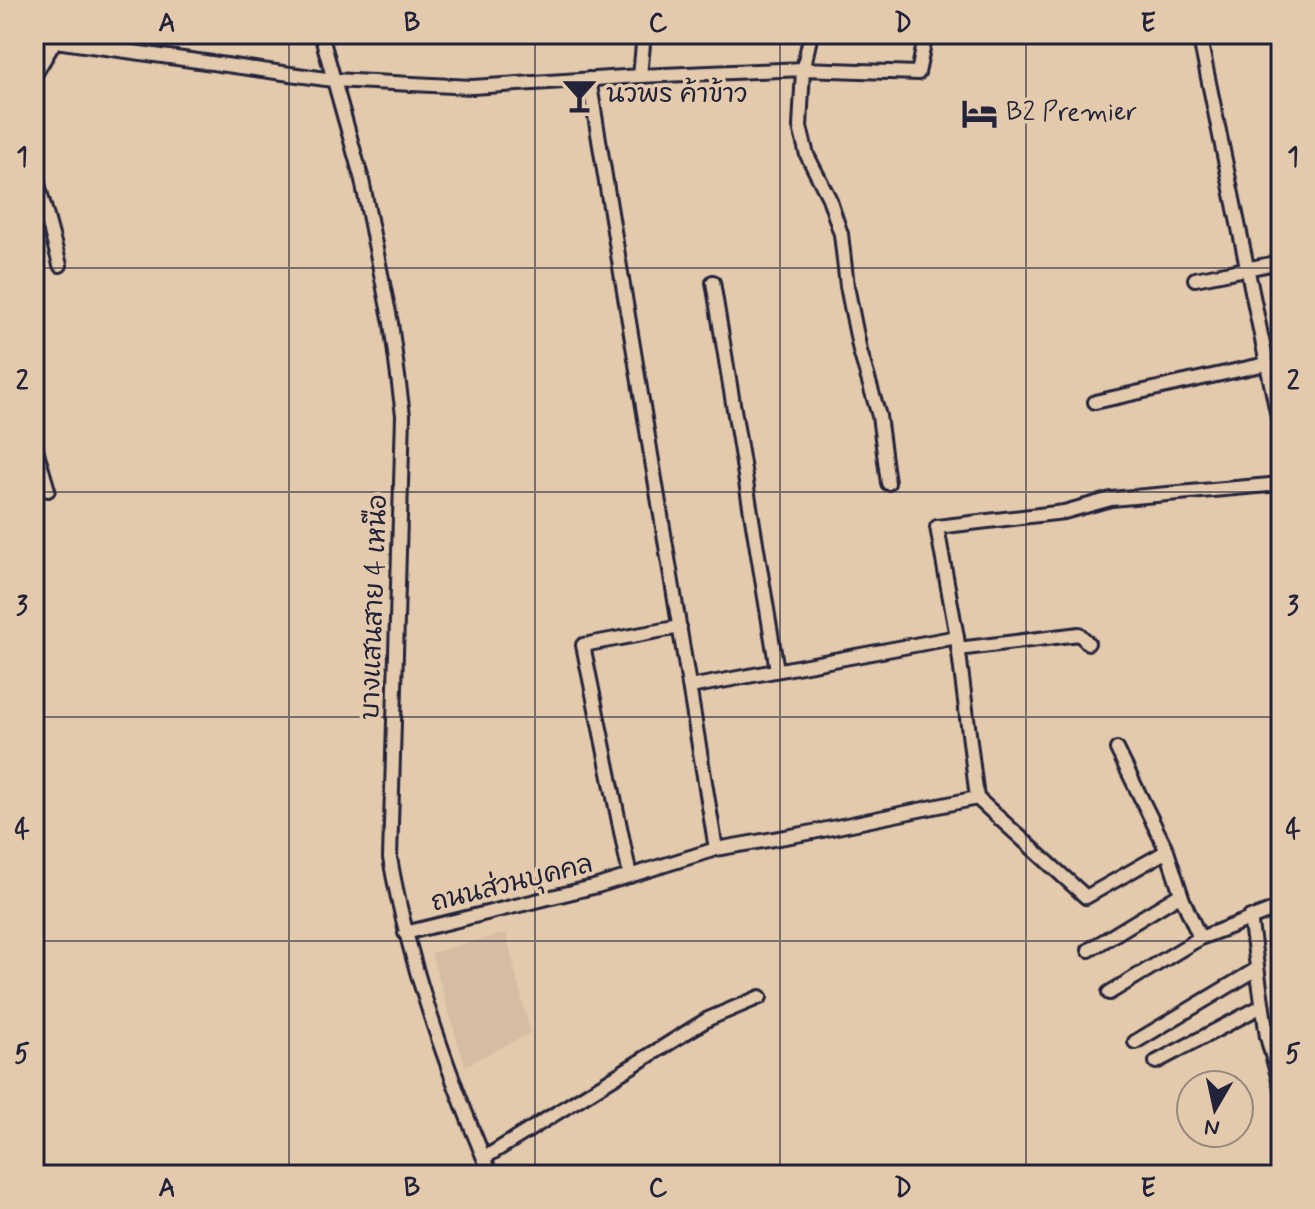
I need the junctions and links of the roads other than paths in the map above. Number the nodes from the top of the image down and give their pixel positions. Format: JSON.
{"nodes":[{"id":1,"x":321,"y":34,"type":"edge"},
{"id":2,"x":644,"y":34,"type":"edge"},
{"id":3,"x":811,"y":34,"type":"edge"},
{"id":4,"x":926,"y":34,"type":"edge"},
{"id":5,"x":1199,"y":34,"type":"edge"},
{"id":6,"x":34,"y":38,"type":"edge"},
{"id":7,"x":55,"y":41,"type":"junction"},
{"id":8,"x":803,"y":69,"type":"junction"},
{"id":9,"x":34,"y":76,"type":"edge"},
{"id":10,"x":640,"y":76,"type":"junction"},
{"id":11,"x":589,"y":79,"type":"junction"},
{"id":12,"x":333,"y":80,"type":"junction"},
{"id":13,"x":34,"y":169,"type":"edge"},
{"id":14,"x":38,"y":207,"type":"edge"},
{"id":15,"x":1281,"y":262,"type":"edge"},
{"id":16,"x":60,"y":265,"type":"dead end"},
{"id":17,"x":1248,"y":270,"type":"junction"},
{"id":18,"x":1195,"y":279,"type":"dead end"},
{"id":19,"x":713,"y":282,"type":"dead end"},
{"id":20,"x":1266,"y":364,"type":"junction"},
{"id":21,"x":1095,"y":402,"type":"dead end"},
{"id":22,"x":1281,"y":432,"type":"edge"},
{"id":23,"x":34,"y":442,"type":"edge"},
{"id":24,"x":888,"y":483,"type":"dead end"},
{"id":25,"x":1281,"y":484,"type":"edge"},
{"id":26,"x":48,"y":490,"type":"dead end"},
{"id":27,"x":680,"y":627,"type":"junction"},
{"id":28,"x":958,"y":643,"type":"junction"},
{"id":29,"x":1088,"y":643,"type":"dead end"},
{"id":30,"x":777,"y":670,"type":"junction"},
{"id":31,"x":690,"y":687,"type":"junction"},
{"id":32,"x":1117,"y":749,"type":"dead end"},
{"id":33,"x":977,"y":798,"type":"junction"},
{"id":34,"x":716,"y":849,"type":"junction"},
{"id":35,"x":1167,"y":851,"type":"junction"},
{"id":36,"x":630,"y":876,"type":"junction"},
{"id":37,"x":1181,"y":894,"type":"junction"},
{"id":38,"x":1281,"y":907,"type":"edge"},
{"id":39,"x":1250,"y":917,"type":"junction"},
{"id":40,"x":405,"y":933,"type":"junction"},
{"id":41,"x":1200,"y":938,"type":"junction"},
{"id":42,"x":1089,"y":950,"type":"dead end"},
{"id":43,"x":1257,"y":969,"type":"junction"},
{"id":44,"x":1109,"y":993,"type":"dead end"},
{"id":45,"x":760,"y":997,"type":"dead end"},
{"id":46,"x":1262,"y":1006,"type":"junction"},
{"id":47,"x":1135,"y":1042,"type":"dead end"},
{"id":48,"x":1156,"y":1062,"type":"dead end"},
{"id":49,"x":1281,"y":1087,"type":"edge"},
{"id":50,"x":484,"y":1158,"type":"junction"},
{"id":51,"x":491,"y":1175,"type":"edge"}],
"edges":[{"from":1,"to":12,"type":"street","name":"บางแสนสาย 4 เหนือ"},
{"from":2,"to":10,"type":"street"},
{"from":3,"to":8,"type":"street"},
{"from":4,"to":8,"type":"street"},
{"from":5,"to":17,"type":"street"},
{"from":6,"to":7,"type":"street"},
{"from":7,"to":9,"type":"street"},
{"from":7,"to":12,"type":"street"},
{"from":8,"to":10,"type":"street"},
{"from":8,"to":24,"type":"street"},
{"from":10,"to":11,"type":"street"},
{"from":11,"to":12,"type":"street"},
{"from":11,"to":27,"type":"street"},
{"from":12,"to":40,"type":"street","name":"บางแสนสาย 4 เหนือ"},
{"from":13,"to":14,"type":"street"},
{"from":14,"to":16,"type":"street"},
{"from":15,"to":17,"type":"street"},
{"from":17,"to":18,"type":"street"},
{"from":17,"to":20,"type":"street"},
{"from":19,"to":30,"type":"street"},
{"from":20,"to":21,"type":"street"},
{"from":20,"to":22,"type":"street"},
{"from":23,"to":26,"type":"street"},
{"from":25,"to":28,"type":"street"},
{"from":27,"to":31,"type":"street"},
{"from":27,"to":36,"type":"street"},
{"from":28,"to":29,"type":"street"},
{"from":28,"to":30,"type":"street"},
{"from":28,"to":33,"type":"street"},
{"from":30,"to":31,"type":"street"},
{"from":31,"to":34,"type":"street"},
{"from":32,"to":35,"type":"street"},
{"from":33,"to":34,"type":"street","name":"ถนนส่วนบุคคล"},
{"from":33,"to":35,"type":"street"},
{"from":34,"to":36,"type":"street","name":"ถนนส่วนบุคคล"},
{"from":35,"to":37,"type":"street"},
{"from":36,"to":40,"type":"street","name":"ถนนส่วนบุคคล"},
{"from":37,"to":41,"type":"street"},
{"from":37,"to":42,"type":"street"},
{"from":38,"to":39,"type":"street"},
{"from":39,"to":41,"type":"street"},
{"from":39,"to":43,"type":"street"},
{"from":40,"to":50,"type":"street","name":"บางแสนสาย 4 เหนือ"},
{"from":41,"to":44,"type":"street"},
{"from":43,"to":46,"type":"street"},
{"from":43,"to":47,"type":"street"},
{"from":45,"to":50,"type":"street"},
{"from":46,"to":48,"type":"street"},
{"from":46,"to":49,"type":"street"},
{"from":50,"to":51,"type":"street","name":"บางแสนสาย 4 เหนือ"}]}
